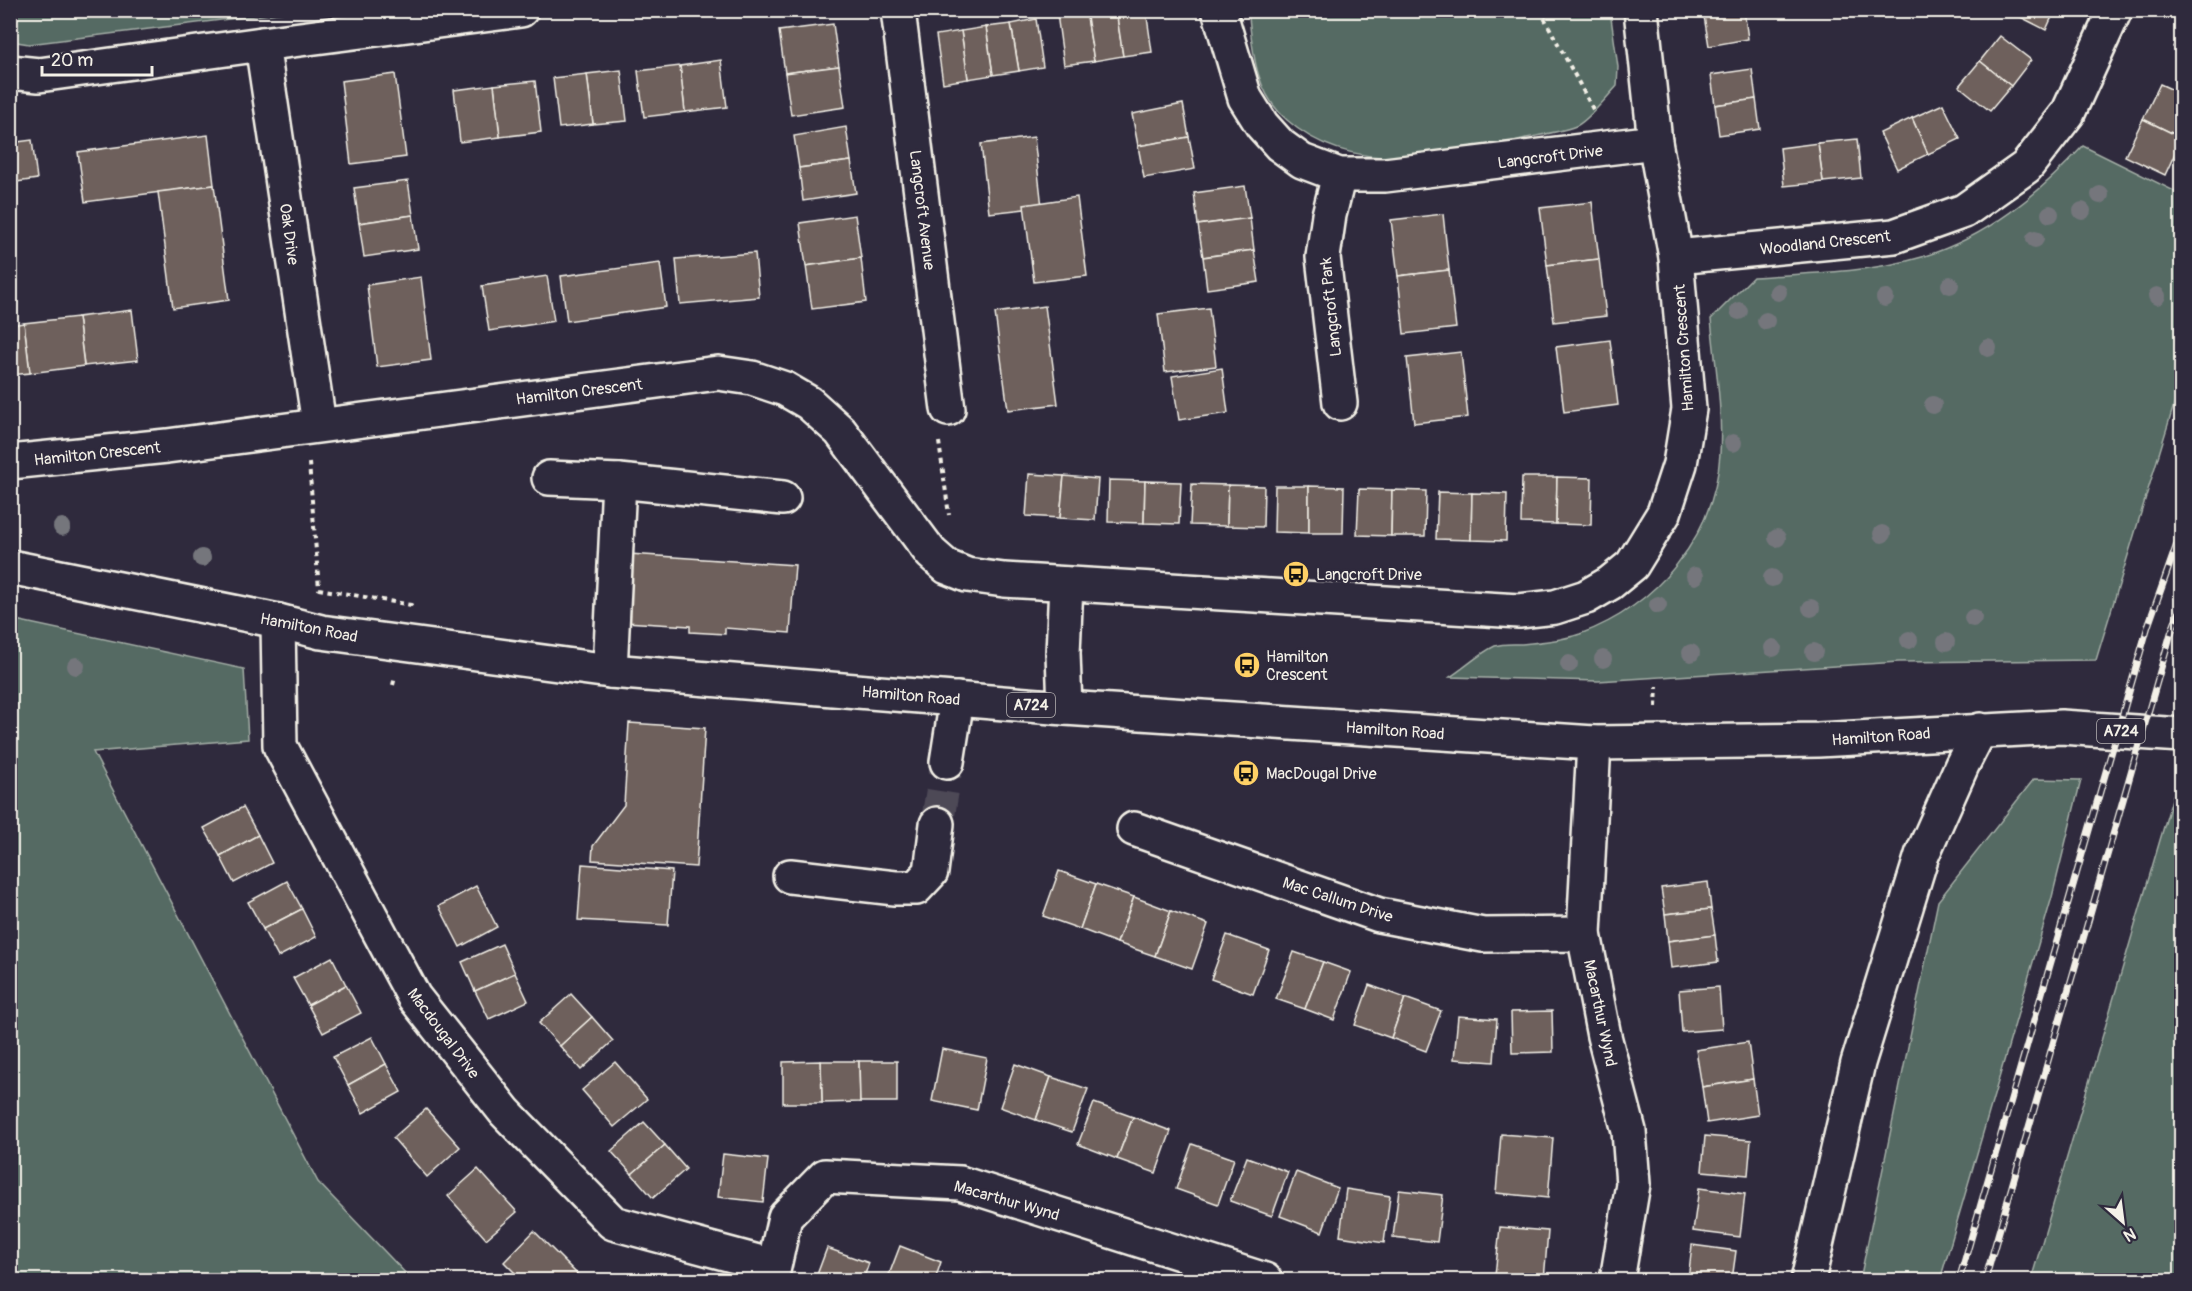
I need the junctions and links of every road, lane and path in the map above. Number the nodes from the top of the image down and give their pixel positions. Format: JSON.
{"nodes":[{"id":1,"x":521,"y":10,"type":"edge"},
{"id":2,"x":898,"y":10,"type":"edge"},
{"id":3,"x":1219,"y":10,"type":"edge"},
{"id":4,"x":1540,"y":10,"type":"edge"},
{"id":5,"x":1641,"y":10,"type":"edge"},
{"id":6,"x":2115,"y":10,"type":"edge"},
{"id":7,"x":262,"y":44,"type":"junction"},
{"id":8,"x":10,"y":72,"type":"edge"},
{"id":9,"x":1655,"y":142,"type":"junction"},
{"id":10,"x":1613,"y":149,"type":"junction"},
{"id":11,"x":1339,"y":176,"type":"junction"},
{"id":12,"x":1676,"y":257,"type":"junction"},
{"id":13,"x":1340,"y":403,"type":"dead end"},
{"id":14,"x":948,"y":410,"type":"dead end"},
{"id":15,"x":312,"y":425,"type":"junction"},
{"id":16,"x":941,"y":458,"type":"dead end"},
{"id":17,"x":10,"y":462,"type":"edge"},
{"id":18,"x":549,"y":478,"type":"dead end"},
{"id":19,"x":619,"y":481,"type":"junction"},
{"id":20,"x":946,"y":495,"type":"dead end"},
{"id":21,"x":783,"y":498,"type":"dead end"},
{"id":22,"x":10,"y":567,"type":"edge"},
{"id":23,"x":1066,"y":584,"type":"junction"},
{"id":24,"x":411,"y":605,"type":"dead end"},
{"id":25,"x":278,"y":621,"type":"junction"},
{"id":26,"x":610,"y":671,"type":"junction"},
{"id":27,"x":957,"y":699,"type":"junction"},
{"id":28,"x":1065,"y":708,"type":"junction"},
{"id":29,"x":1980,"y":730,"type":"junction"},
{"id":30,"x":2181,"y":735,"type":"edge"},
{"id":31,"x":1594,"y":743,"type":"junction"},
{"id":32,"x":947,"y":762,"type":"tunnel mouth"},
{"id":33,"x":937,"y":824,"type":"tunnel mouth"},
{"id":34,"x":1134,"y":829,"type":"dead end"},
{"id":35,"x":790,"y":876,"type":"dead end"},
{"id":36,"x":1584,"y":934,"type":"junction"},
{"id":37,"x":772,"y":1273,"type":"edge"},
{"id":38,"x":1265,"y":1281,"type":"edge"},
{"id":39,"x":1617,"y":1281,"type":"edge"},
{"id":40,"x":1808,"y":1281,"type":"edge"}],
"edges":[{"from":1,"to":7,"type":"street"},
{"from":2,"to":14,"type":"street","name":"Langcroft Avenue"},
{"from":3,"to":11,"type":"street","name":"Langcroft Drive"},
{"from":4,"to":10,"type":"path"},
{"from":5,"to":9,"type":"street","name":"Hamilton Crescent"},
{"from":6,"to":12,"type":"street","name":"Woodland Crescent"},
{"from":7,"to":8,"type":"street"},
{"from":7,"to":15,"type":"street","name":"Oak Drive"},
{"from":9,"to":10,"type":"street","name":"Langcroft Drive"},
{"from":9,"to":12,"type":"street","name":"Hamilton Crescent"},
{"from":10,"to":11,"type":"street","name":"Langcroft Drive"},
{"from":11,"to":13,"type":"street","name":"Langcroft Park"},
{"from":12,"to":23,"type":"street","name":"Hamilton Crescent"},
{"from":15,"to":17,"type":"street","name":"Hamilton Crescent"},
{"from":15,"to":23,"type":"street","name":"Hamilton Crescent"},
{"from":15,"to":24,"type":"path"},
{"from":16,"to":20,"type":"path"},
{"from":18,"to":19,"type":"street"},
{"from":19,"to":21,"type":"street"},
{"from":19,"to":26,"type":"street"},
{"from":22,"to":25,"type":"street","name":"Hamilton Road","number":"A724"},
{"from":23,"to":28,"type":"street"},
{"from":25,"to":26,"type":"street","name":"Hamilton Road","number":"A724"},
{"from":25,"to":37,"type":"street","name":"Macdougal Drive"},
{"from":26,"to":27,"type":"street","name":"Hamilton Road","number":"A724"},
{"from":27,"to":28,"type":"street","name":"Hamilton Road","number":"A724"},
{"from":27,"to":32,"type":"street"},
{"from":28,"to":31,"type":"street","name":"Hamilton Road","number":"A724"},
{"from":29,"to":30,"type":"street","name":"Hamilton Road","number":"A724"},
{"from":29,"to":31,"type":"street","name":"Hamilton Road","number":"A724"},
{"from":29,"to":40,"type":"street"},
{"from":31,"to":36,"type":"street","name":"Macarthur Wynd"},
{"from":33,"to":35,"type":"street"},
{"from":34,"to":36,"type":"street","name":"Mac Callum Drive"},
{"from":36,"to":39,"type":"street","name":"Macarthur Wynd"},
{"from":37,"to":38,"type":"street","name":"Macarthur Wynd"}]}
